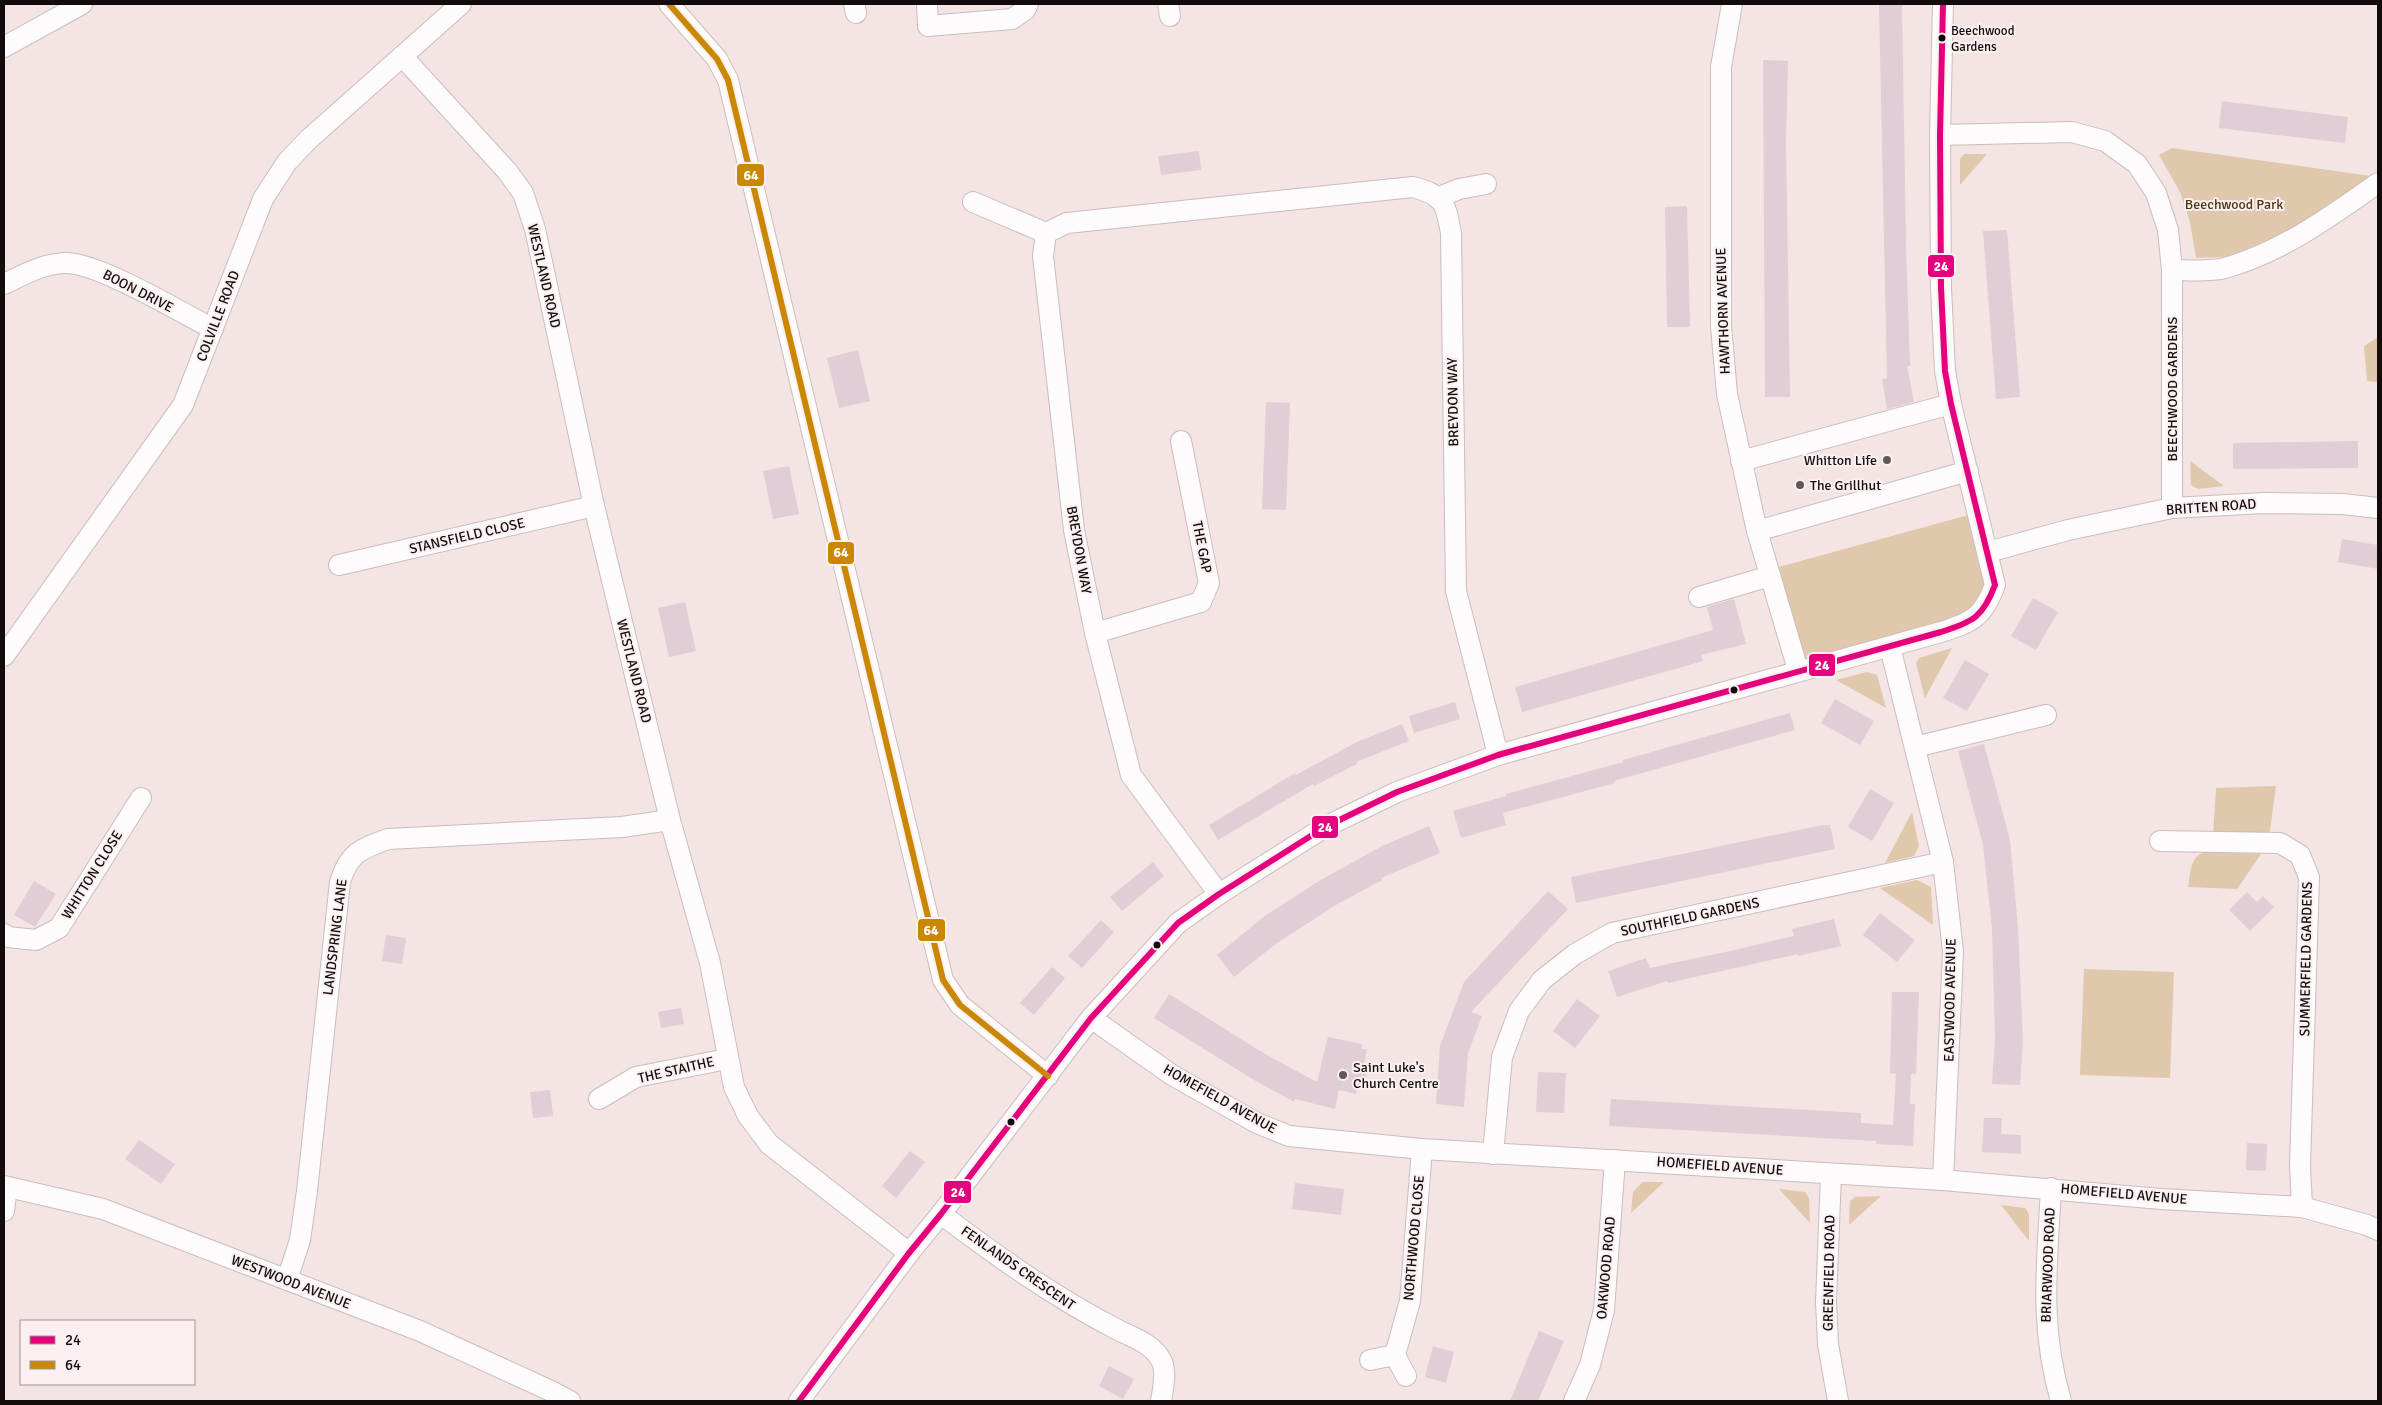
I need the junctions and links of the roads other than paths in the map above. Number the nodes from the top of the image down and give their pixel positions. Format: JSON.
{"nodes":[{"id":1,"x":82,"y":4,"type":"edge"},
{"id":2,"x":461,"y":4,"type":"edge"},
{"id":3,"x":669,"y":4,"type":"edge"},
{"id":4,"x":927,"y":4,"type":"edge"},
{"id":5,"x":1028,"y":4,"type":"edge"},
{"id":6,"x":1732,"y":4,"type":"edge"},
{"id":7,"x":1943,"y":4,"type":"edge"},
{"id":8,"x":4,"y":47,"type":"edge"},
{"id":9,"x":402,"y":56,"type":"junction"},
{"id":10,"x":1940,"y":135,"type":"junction"},
{"id":11,"x":2378,"y":183,"type":"edge"},
{"id":12,"x":1486,"y":184,"type":"dead end"},
{"id":13,"x":1437,"y":198,"type":"junction"},
{"id":14,"x":972,"y":202,"type":"dead end"},
{"id":15,"x":1046,"y":233,"type":"junction"},
{"id":16,"x":2172,"y":270,"type":"junction"},
{"id":17,"x":4,"y":284,"type":"edge"},
{"id":18,"x":214,"y":329,"type":"junction"},
{"id":19,"x":1951,"y":404,"type":"junction"},
{"id":20,"x":1181,"y":441,"type":"dead end"},
{"id":21,"x":1741,"y":461,"type":"junction"},
{"id":22,"x":1968,"y":471,"type":"junction"},
{"id":23,"x":594,"y":506,"type":"junction"},
{"id":24,"x":2172,"y":508,"type":"junction"},
{"id":25,"x":2378,"y":508,"type":"edge"},
{"id":26,"x":1757,"y":531,"type":"junction"},
{"id":27,"x":1988,"y":552,"type":"junction"},
{"id":28,"x":339,"y":565,"type":"dead end"},
{"id":29,"x":1770,"y":576,"type":"junction"},
{"id":30,"x":1699,"y":597,"type":"dead end"},
{"id":31,"x":1094,"y":633,"type":"junction"},
{"id":32,"x":1890,"y":647,"type":"junction"},
{"id":33,"x":4,"y":656,"type":"edge"},
{"id":34,"x":1798,"y":670,"type":"junction"},
{"id":35,"x":2046,"y":715,"type":"dead end"},
{"id":36,"x":1915,"y":747,"type":"junction"},
{"id":37,"x":1498,"y":755,"type":"junction"},
{"id":38,"x":141,"y":798,"type":"dead end"},
{"id":39,"x":670,"y":820,"type":"junction"},
{"id":40,"x":2160,"y":841,"type":"dead end"},
{"id":41,"x":1943,"y":862,"type":"junction"},
{"id":42,"x":1219,"y":894,"type":"junction"},
{"id":43,"x":4,"y":934,"type":"edge"},
{"id":44,"x":1090,"y":1018,"type":"junction"},
{"id":45,"x":727,"y":1059,"type":"junction"},
{"id":46,"x":1048,"y":1076,"type":"junction"},
{"id":47,"x":599,"y":1099,"type":"dead end"},
{"id":48,"x":1422,"y":1149,"type":"junction"},
{"id":49,"x":1492,"y":1154,"type":"junction"},
{"id":50,"x":1614,"y":1160,"type":"junction"},
{"id":51,"x":1831,"y":1174,"type":"junction"},
{"id":52,"x":1944,"y":1180,"type":"junction"},
{"id":53,"x":5,"y":1186,"type":"edge"},
{"id":54,"x":2051,"y":1188,"type":"junction"},
{"id":55,"x":2302,"y":1207,"type":"junction"},
{"id":56,"x":4,"y":1211,"type":"edge"},
{"id":57,"x":941,"y":1214,"type":"junction"},
{"id":58,"x":2378,"y":1230,"type":"edge"},
{"id":59,"x":909,"y":1253,"type":"junction"},
{"id":60,"x":287,"y":1280,"type":"junction"},
{"id":61,"x":1395,"y":1355,"type":"junction"},
{"id":62,"x":1370,"y":1360,"type":"dead end"},
{"id":63,"x":1406,"y":1376,"type":"dead end"},
{"id":64,"x":802,"y":1400,"type":"edge"},
{"id":65,"x":570,"y":1401,"type":"edge"},
{"id":66,"x":1161,"y":1401,"type":"edge"},
{"id":67,"x":1574,"y":1401,"type":"edge"},
{"id":68,"x":1838,"y":1401,"type":"edge"},
{"id":69,"x":2061,"y":1401,"type":"edge"}],
"edges":[{"from":1,"to":8,"type":"street"},
{"from":2,"to":9,"type":"street","name":"COLVILLE ROAD"},
{"from":3,"to":46,"type":"street"},
{"from":4,"to":5,"type":"street"},
{"from":6,"to":21,"type":"street","name":"HAWTHORN AVENUE"},
{"from":7,"to":10,"type":"street"},
{"from":9,"to":18,"type":"street","name":"COLVILLE ROAD"},
{"from":9,"to":23,"type":"street","name":"WESTLAND ROAD"},
{"from":10,"to":16,"type":"street","name":"BEECHWOOD GARDENS"},
{"from":10,"to":19,"type":"street"},
{"from":11,"to":16,"type":"street"},
{"from":12,"to":13,"type":"street"},
{"from":13,"to":15,"type":"street"},
{"from":13,"to":37,"type":"street","name":"BREYDON WAY"},
{"from":14,"to":15,"type":"street"},
{"from":15,"to":31,"type":"street","name":"BREYDON WAY"},
{"from":16,"to":24,"type":"street","name":"BEECHWOOD GARDENS"},
{"from":17,"to":18,"type":"street","name":"BOON DRIVE"},
{"from":18,"to":33,"type":"street","name":"COLVILLE ROAD"},
{"from":19,"to":21,"type":"street"},
{"from":19,"to":22,"type":"street"},
{"from":20,"to":31,"type":"street","name":"THE GAP"},
{"from":21,"to":26,"type":"street","name":"HAWTHORN AVENUE"},
{"from":22,"to":26,"type":"street"},
{"from":22,"to":27,"type":"street"},
{"from":23,"to":28,"type":"street","name":"STANSFIELD CLOSE"},
{"from":23,"to":39,"type":"street","name":"WESTLAND ROAD"},
{"from":24,"to":25,"type":"street","name":"BRITTEN ROAD"},
{"from":24,"to":27,"type":"street","name":"BRITTEN ROAD"},
{"from":26,"to":29,"type":"street","name":"HAWTHORN AVENUE"},
{"from":27,"to":32,"type":"street"},
{"from":29,"to":30,"type":"street"},
{"from":29,"to":34,"type":"street","name":"HAWTHORN AVENUE"},
{"from":31,"to":42,"type":"street","name":"BREYDON WAY"},
{"from":32,"to":34,"type":"street"},
{"from":32,"to":36,"type":"street","name":"EASTWOOD AVENUE"},
{"from":34,"to":37,"type":"street"},
{"from":35,"to":36,"type":"street"},
{"from":36,"to":41,"type":"street","name":"EASTWOOD AVENUE"},
{"from":37,"to":42,"type":"street"},
{"from":38,"to":43,"type":"street","name":"WHITTON CLOSE"},
{"from":39,"to":45,"type":"street","name":"WESTLAND ROAD"},
{"from":39,"to":60,"type":"street","name":"LANDSPRING LANE"},
{"from":40,"to":55,"type":"street","name":"SUMMERFIELD GARDENS"},
{"from":41,"to":49,"type":"street","name":"SOUTHFIELD GARDENS"},
{"from":41,"to":52,"type":"street","name":"EASTWOOD AVENUE"},
{"from":42,"to":44,"type":"street"},
{"from":44,"to":46,"type":"street"},
{"from":44,"to":48,"type":"street","name":"HOMEFIELD AVENUE"},
{"from":45,"to":47,"type":"street","name":"THE STAITHE"},
{"from":45,"to":59,"type":"street","name":"WESTLAND ROAD"},
{"from":46,"to":57,"type":"street"},
{"from":48,"to":49,"type":"street","name":"HOMEFIELD AVENUE"},
{"from":48,"to":61,"type":"street","name":"NORTHWOOD CLOSE"},
{"from":49,"to":50,"type":"street","name":"HOMEFIELD AVENUE"},
{"from":50,"to":51,"type":"street","name":"HOMEFIELD AVENUE"},
{"from":50,"to":67,"type":"street","name":"OAKWOOD ROAD"},
{"from":51,"to":52,"type":"street","name":"HOMEFIELD AVENUE"},
{"from":51,"to":68,"type":"street","name":"GREENFIELD ROAD"},
{"from":52,"to":54,"type":"street","name":"HOMEFIELD AVENUE"},
{"from":53,"to":56,"type":"street"},
{"from":53,"to":60,"type":"street","name":"WESTWOOD AVENUE"},
{"from":54,"to":55,"type":"street","name":"HOMEFIELD AVENUE"},
{"from":54,"to":69,"type":"street","name":"BRIARWOOD ROAD"},
{"from":55,"to":58,"type":"street","name":"HOMEFIELD AVENUE"},
{"from":57,"to":59,"type":"street"},
{"from":57,"to":66,"type":"street","name":"FENLANDS CRESCENT"},
{"from":59,"to":64,"type":"street"},
{"from":60,"to":65,"type":"street","name":"WESTWOOD AVENUE"},
{"from":61,"to":62,"type":"street"},
{"from":61,"to":63,"type":"street"}]}
